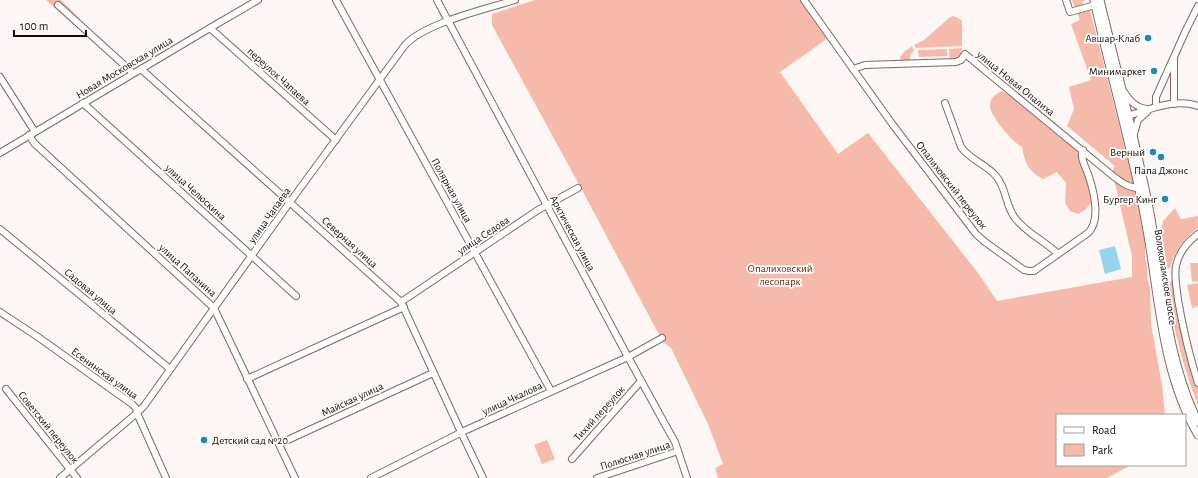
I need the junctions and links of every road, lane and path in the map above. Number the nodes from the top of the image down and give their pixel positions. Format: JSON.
{"nodes":[{"id":1,"x":258,"y":0,"type":"edge"},
{"id":2,"x":336,"y":0,"type":"edge"},
{"id":3,"x":437,"y":0,"type":"edge"},
{"id":4,"x":515,"y":0,"type":"edge"},
{"id":5,"x":804,"y":0,"type":"edge"},
{"id":6,"x":1066,"y":0,"type":"edge"},
{"id":7,"x":506,"y":1,"type":"edge"},
{"id":8,"x":1096,"y":2,"type":"edge"},
{"id":9,"x":58,"y":5,"type":"dead end"},
{"id":10,"x":1198,"y":6,"type":"edge"},
{"id":11,"x":448,"y":21,"type":"junction"},
{"id":12,"x":210,"y":28,"type":"junction"},
{"id":13,"x":1175,"y":55,"type":"junction"},
{"id":14,"x":141,"y":69,"type":"junction"},
{"id":15,"x":854,"y":69,"type":"junction"},
{"id":16,"x":133,"y":73,"type":"junction"},
{"id":17,"x":0,"y":77,"type":"edge"},
{"id":18,"x":379,"y":80,"type":"junction"},
{"id":19,"x":1121,"y":88,"type":"junction"},
{"id":20,"x":83,"y":103,"type":"junction"},
{"id":21,"x":945,"y":103,"type":"dead end"},
{"id":22,"x":1174,"y":104,"type":"junction"},
{"id":23,"x":1198,"y":106,"type":"edge"},
{"id":24,"x":1154,"y":108,"type":"junction"},
{"id":25,"x":1125,"y":117,"type":"junction"},
{"id":26,"x":35,"y":132,"type":"junction"},
{"id":27,"x":29,"y":135,"type":"junction"},
{"id":28,"x":1133,"y":139,"type":"junction"},
{"id":29,"x":336,"y":140,"type":"junction"},
{"id":30,"x":1082,"y":150,"type":"junction"},
{"id":31,"x":0,"y":153,"type":"edge"},
{"id":32,"x":578,"y":188,"type":"dead end"},
{"id":33,"x":1138,"y":188,"type":"junction"},
{"id":34,"x":290,"y":202,"type":"junction"},
{"id":35,"x":547,"y":205,"type":"junction"},
{"id":36,"x":0,"y":229,"type":"edge"},
{"id":37,"x":1198,"y":234,"type":"edge"},
{"id":38,"x":475,"y":252,"type":"junction"},
{"id":39,"x":1058,"y":254,"type":"junction"},
{"id":40,"x":252,"y":256,"type":"junction"},
{"id":41,"x":296,"y":296,"type":"dead end"},
{"id":42,"x":403,"y":304,"type":"junction"},
{"id":43,"x":214,"y":308,"type":"junction"},
{"id":44,"x":0,"y":312,"type":"edge"},
{"id":45,"x":662,"y":338,"type":"dead end"},
{"id":46,"x":628,"y":357,"type":"junction"},
{"id":47,"x":170,"y":369,"type":"junction"},
{"id":48,"x":433,"y":373,"type":"junction"},
{"id":49,"x":247,"y":379,"type":"junction"},
{"id":50,"x":641,"y":381,"type":"junction"},
{"id":51,"x":1198,"y":383,"type":"edge"},
{"id":52,"x":6,"y":389,"type":"dead end"},
{"id":53,"x":551,"y":391,"type":"junction"},
{"id":54,"x":137,"y":413,"type":"junction"},
{"id":55,"x":1198,"y":422,"type":"edge"},
{"id":56,"x":461,"y":432,"type":"junction"},
{"id":57,"x":1198,"y":436,"type":"edge"},
{"id":58,"x":279,"y":444,"type":"junction"},
{"id":59,"x":678,"y":451,"type":"junction"},
{"id":60,"x":572,"y":459,"type":"dead end"},
{"id":61,"x":71,"y":469,"type":"junction"},
{"id":62,"x":384,"y":475,"type":"edge"},
{"id":63,"x":609,"y":476,"type":"edge"},
{"id":64,"x":60,"y":478,"type":"edge"},
{"id":65,"x":77,"y":478,"type":"edge"},
{"id":66,"x":166,"y":478,"type":"edge"},
{"id":67,"x":295,"y":478,"type":"edge"},
{"id":68,"x":370,"y":478,"type":"edge"},
{"id":69,"x":483,"y":478,"type":"edge"},
{"id":70,"x":598,"y":478,"type":"edge"},
{"id":71,"x":687,"y":478,"type":"edge"}],
"edges":[{"from":1,"to":12,"type":"street","name":"Новая Московская улица"},
{"from":2,"to":18,"type":"street","name":"Полярная улица"},
{"from":3,"to":11,"type":"street","name":"Арктическая улица"},
{"from":4,"to":7,"type":"street","name":"улица Чапаева"},
{"from":5,"to":15,"type":"street"},
{"from":6,"to":8,"type":"street"},
{"from":7,"to":11,"type":"street","name":"улица Чапаева"},
{"from":8,"to":19,"type":"main road"},
{"from":8,"to":25,"type":"main road"},
{"from":9,"to":16,"type":"street"},
{"from":10,"to":13,"type":"street"},
{"from":11,"to":18,"type":"street","name":"улица Чапаева"},
{"from":11,"to":35,"type":"street","name":"Арктическая улица"},
{"from":12,"to":14,"type":"street","name":"Новая Московская улица"},
{"from":12,"to":29,"type":"street","name":"переулок Чапаева"},
{"from":13,"to":22,"type":"street"},
{"from":13,"to":24,"type":"street"},
{"from":14,"to":16,"type":"street","name":"Новая Московская улица"},
{"from":14,"to":34,"type":"street","name":"Северная улица"},
{"from":15,"to":30,"type":"street","name":"улица Новая Опалиха"},
{"from":15,"to":39,"type":"street","name":"Опалиховский переулок"},
{"from":16,"to":20,"type":"street","name":"Новая Московская улица"},
{"from":17,"to":26,"type":"street"},
{"from":18,"to":29,"type":"street","name":"улица Чапаева"},
{"from":18,"to":38,"type":"street","name":"Полярная улица"},
{"from":19,"to":24,"type":"street"},
{"from":19,"to":25,"type":"main road"},
{"from":20,"to":26,"type":"street","name":"Новая Московская улица"},
{"from":20,"to":40,"type":"street","name":"улица Челюскина"},
{"from":21,"to":39,"type":"street"},
{"from":22,"to":23,"type":"street"},
{"from":22,"to":24,"type":"street"},
{"from":24,"to":25,"type":"street"},
{"from":24,"to":28,"type":"street"},
{"from":25,"to":28,"type":"main road","name":"Волоколамское шоссе"},
{"from":25,"to":33,"type":"main road","name":"Волоколамское шоссе"},
{"from":26,"to":27,"type":"street","name":"Новая Московская улица"},
{"from":27,"to":31,"type":"street","name":"Новая Московская улица"},
{"from":27,"to":43,"type":"street","name":"улица Папанина"},
{"from":28,"to":55,"type":"main road","name":"Волоколамское шоссе"},
{"from":29,"to":34,"type":"street","name":"улица Чапаева"},
{"from":30,"to":33,"type":"street","name":"улица Новая Опалиха"},
{"from":30,"to":39,"type":"street","name":"Опалиховский переулок"},
{"from":32,"to":35,"type":"street","name":"улица Седова"},
{"from":33,"to":57,"type":"main road","name":"Волоколамское шоссе"},
{"from":34,"to":40,"type":"street","name":"улица Чапаева"},
{"from":34,"to":42,"type":"street","name":"Северная улица"},
{"from":35,"to":38,"type":"street","name":"улица Седова"},
{"from":35,"to":46,"type":"street","name":"Арктическая улица"},
{"from":36,"to":47,"type":"street","name":"Садовая улица"},
{"from":37,"to":51,"type":"street"},
{"from":38,"to":42,"type":"street","name":"улица Седова"},
{"from":38,"to":53,"type":"street","name":"Полярная улица"},
{"from":40,"to":41,"type":"street","name":"улица Челюскина"},
{"from":40,"to":43,"type":"street","name":"улица Чапаева"},
{"from":42,"to":48,"type":"street","name":"Северная улица"},
{"from":42,"to":49,"type":"street","name":"улица Седова"},
{"from":43,"to":47,"type":"street","name":"улица Чапаева"},
{"from":43,"to":49,"type":"street","name":"улица Папанина"},
{"from":44,"to":54,"type":"street","name":"Есенинская улица"},
{"from":45,"to":46,"type":"street","name":"улица Чкалова"},
{"from":46,"to":50,"type":"street","name":"Арктическая улица"},
{"from":46,"to":53,"type":"street","name":"улица Чкалова"},
{"from":47,"to":54,"type":"street","name":"улица Чапаева"},
{"from":48,"to":56,"type":"street","name":"Северная улица"},
{"from":48,"to":58,"type":"street","name":"Майская улица"},
{"from":49,"to":58,"type":"street","name":"улица Папанина"},
{"from":50,"to":59,"type":"street","name":"Арктическая улица"},
{"from":50,"to":60,"type":"street","name":"Тихий переулок"},
{"from":52,"to":61,"type":"street","name":"Советский переулок"},
{"from":53,"to":56,"type":"street","name":"улица Чкалова"},
{"from":54,"to":61,"type":"street","name":"улица Чапаева"},
{"from":54,"to":66,"type":"street","name":"Есенинская улица"},
{"from":56,"to":62,"type":"street","name":"улица Чкалова"},
{"from":56,"to":69,"type":"street","name":"Северная улица"},
{"from":58,"to":67,"type":"street","name":"улица Папанина"},
{"from":59,"to":63,"type":"street","name":"Полюсная улица"},
{"from":59,"to":71,"type":"street","name":"Арктическая улица"},
{"from":61,"to":64,"type":"street","name":"улица Чапаева"},
{"from":61,"to":65,"type":"street","name":"Советский переулок"},
{"from":62,"to":68,"type":"street","name":"улица Чкалова"},
{"from":63,"to":70,"type":"street","name":"Полюсная улица"}]}
